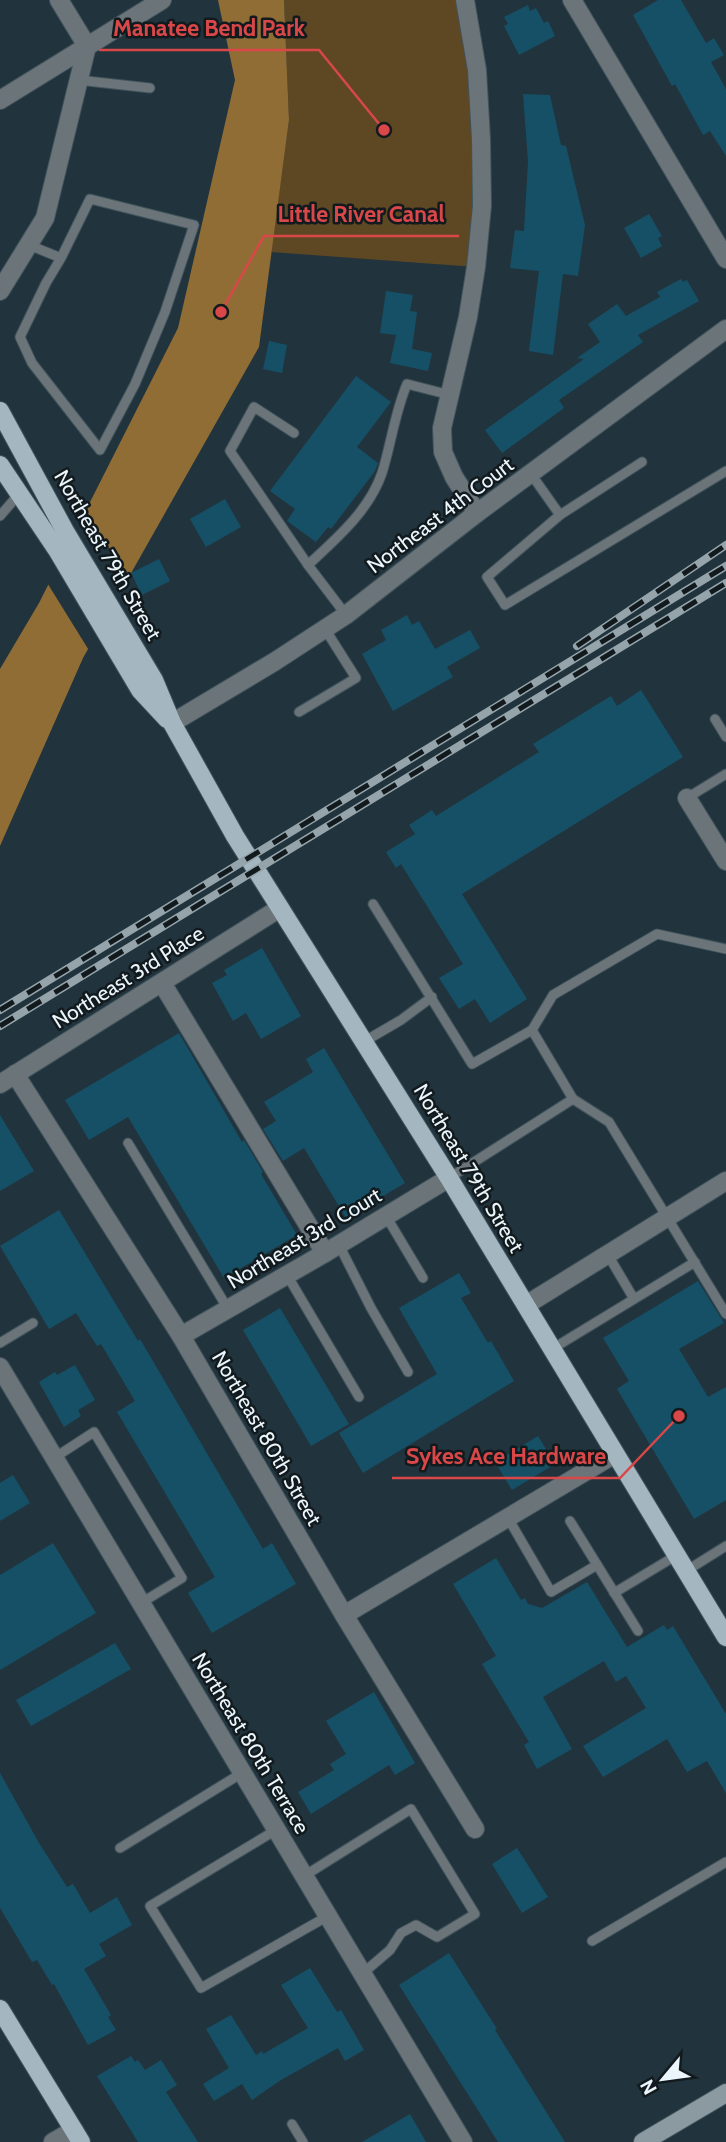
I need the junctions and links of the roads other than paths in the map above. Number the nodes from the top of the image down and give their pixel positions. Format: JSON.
{"nodes":[{"id":1,"x":59,"y":0,"type":"edge"},
{"id":2,"x":162,"y":0,"type":"edge"},
{"id":3,"x":572,"y":0,"type":"edge"},
{"id":4,"x":468,"y":4,"type":"edge"},
{"id":5,"x":87,"y":46,"type":"junction"},
{"id":6,"x":78,"y":80,"type":"junction"},
{"id":7,"x":150,"y":88,"type":"dead end"},
{"id":8,"x":0,"y":100,"type":"edge"},
{"id":9,"x":29,"y":245,"type":"junction"},
{"id":10,"x":61,"y":258,"type":"junction"},
{"id":11,"x":726,"y":259,"type":"edge"},
{"id":12,"x":0,"y":291,"type":"edge"},
{"id":13,"x":726,"y":329,"type":"edge"},
{"id":14,"x":450,"y":395,"type":"junction"},
{"id":15,"x":0,"y":411,"type":"edge"},
{"id":16,"x":294,"y":433,"type":"dead end"},
{"id":17,"x":642,"y":463,"type":"dead end"},
{"id":18,"x":0,"y":465,"type":"edge"},
{"id":19,"x":726,"y":471,"type":"edge"},
{"id":20,"x":531,"y":474,"type":"junction"},
{"id":21,"x":19,"y":494,"type":"junction"},
{"id":22,"x":477,"y":513,"type":"junction"},
{"id":23,"x":561,"y":515,"type":"junction"},
{"id":24,"x":0,"y":516,"type":"edge"},
{"id":25,"x":308,"y":565,"type":"junction"},
{"id":26,"x":346,"y":615,"type":"junction"},
{"id":27,"x":325,"y":629,"type":"junction"},
{"id":28,"x":299,"y":712,"type":"dead end"},
{"id":29,"x":715,"y":719,"type":"dead end"},
{"id":30,"x":172,"y":723,"type":"junction"},
{"id":31,"x":726,"y":737,"type":"edge"},
{"id":32,"x":726,"y":774,"type":"edge"},
{"id":33,"x":687,"y":798,"type":"joint"},
{"id":34,"x":726,"y":861,"type":"edge"},
{"id":35,"x":373,"y":904,"type":"dead end"},
{"id":36,"x":280,"y":908,"type":"junction"},
{"id":37,"x":726,"y":949,"type":"edge"},
{"id":38,"x":162,"y":983,"type":"junction"},
{"id":39,"x":432,"y":997,"type":"junction"},
{"id":40,"x":532,"y":1030,"type":"junction"},
{"id":41,"x":365,"y":1041,"type":"junction"},
{"id":42,"x":8,"y":1079,"type":"edge"},
{"id":43,"x":573,"y":1099,"type":"junction"},
{"id":44,"x":128,"y":1143,"type":"dead end"},
{"id":45,"x":449,"y":1178,"type":"junction"},
{"id":46,"x":726,"y":1181,"type":"edge"},
{"id":47,"x":386,"y":1216,"type":"junction"},
{"id":48,"x":668,"y":1216,"type":"junction"},
{"id":49,"x":332,"y":1249,"type":"junction"},
{"id":50,"x":608,"y":1255,"type":"junction"},
{"id":51,"x":695,"y":1262,"type":"junction"},
{"id":52,"x":287,"y":1275,"type":"junction"},
{"id":53,"x":423,"y":1278,"type":"dead end"},
{"id":54,"x":634,"y":1299,"type":"junction"},
{"id":55,"x":526,"y":1305,"type":"junction"},
{"id":56,"x":228,"y":1309,"type":"junction"},
{"id":57,"x":726,"y":1314,"type":"edge"},
{"id":58,"x":33,"y":1323,"type":"dead end"},
{"id":59,"x":181,"y":1336,"type":"junction"},
{"id":60,"x":0,"y":1343,"type":"edge"},
{"id":61,"x":552,"y":1349,"type":"junction"},
{"id":62,"x":0,"y":1367,"type":"edge"},
{"id":63,"x":408,"y":1372,"type":"dead end"},
{"id":64,"x":359,"y":1397,"type":"dead end"},
{"id":65,"x":615,"y":1454,"type":"junction"},
{"id":66,"x":54,"y":1458,"type":"junction"},
{"id":67,"x":508,"y":1518,"type":"junction"},
{"id":68,"x":570,"y":1521,"type":"dead end"},
{"id":69,"x":726,"y":1546,"type":"edge"},
{"id":70,"x":681,"y":1563,"type":"junction"},
{"id":71,"x":597,"y":1565,"type":"junction"},
{"id":72,"x":614,"y":1593,"type":"junction"},
{"id":73,"x":141,"y":1603,"type":"junction"},
{"id":74,"x":344,"y":1615,"type":"junction"},
{"id":75,"x":638,"y":1631,"type":"dead end"},
{"id":76,"x":726,"y":1637,"type":"edge"},
{"id":77,"x":243,"y":1773,"type":"junction"},
{"id":78,"x":276,"y":1829,"type":"junction"},
{"id":79,"x":475,"y":1829,"type":"dead end"},
{"id":80,"x":120,"y":1848,"type":"dead end"},
{"id":81,"x":726,"y":1862,"type":"edge"},
{"id":82,"x":304,"y":1876,"type":"junction"},
{"id":83,"x":327,"y":1916,"type":"junction"},
{"id":84,"x":592,"y":1941,"type":"dead end"},
{"id":85,"x":362,"y":1974,"type":"junction"},
{"id":86,"x":0,"y":2009,"type":"edge"},
{"id":87,"x":726,"y":2093,"type":"edge"},
{"id":88,"x":292,"y":2124,"type":"dead end"},
{"id":89,"x":77,"y":2136,"type":"edge"},
{"id":90,"x":53,"y":2142,"type":"edge"},
{"id":91,"x":303,"y":2142,"type":"edge"},
{"id":92,"x":463,"y":2142,"type":"edge"},
{"id":93,"x":643,"y":2142,"type":"edge"}],
"edges":[{"from":1,"to":5,"type":"street"},
{"from":2,"to":5,"type":"street"},
{"from":3,"to":11,"type":"street"},
{"from":4,"to":14,"type":"street"},
{"from":5,"to":6,"type":"street"},
{"from":5,"to":8,"type":"street"},
{"from":6,"to":7,"type":"lane"},
{"from":6,"to":9,"type":"street"},
{"from":9,"to":10,"type":"lane"},
{"from":9,"to":12,"type":"street"},
{"from":10,"to":10,"type":"lane"},
{"from":13,"to":20,"type":"street","name":"Northeast 4th Court"},
{"from":14,"to":22,"type":"street"},
{"from":14,"to":25,"type":"lane"},
{"from":15,"to":30,"type":"main road","name":"Northeast 79th Street"},
{"from":16,"to":25,"type":"lane"},
{"from":17,"to":23,"type":"lane"},
{"from":18,"to":21,"type":"main road","name":"Northeast 79th Street"},
{"from":19,"to":23,"type":"lane"},
{"from":20,"to":22,"type":"street","name":"Northeast 4th Court"},
{"from":20,"to":23,"type":"lane"},
{"from":21,"to":24,"type":"lane"},
{"from":21,"to":30,"type":"main road","name":"Northeast 79th Street"},
{"from":22,"to":26,"type":"street","name":"Northeast 4th Court"},
{"from":25,"to":26,"type":"lane"},
{"from":26,"to":27,"type":"street","name":"Northeast 4th Court"},
{"from":27,"to":28,"type":"lane"},
{"from":27,"to":30,"type":"street","name":"Northeast 4th Court"},
{"from":29,"to":31,"type":"lane"},
{"from":30,"to":36,"type":"main road","name":"Northeast 79th Street"},
{"from":32,"to":33,"type":"lane"},
{"from":33,"to":34,"type":"street"},
{"from":35,"to":39,"type":"lane"},
{"from":36,"to":38,"type":"street","name":"Northeast 3rd Place"},
{"from":36,"to":41,"type":"main road","name":"Northeast 79th Street"},
{"from":37,"to":40,"type":"lane"},
{"from":38,"to":42,"type":"street","name":"Northeast 3rd Place"},
{"from":38,"to":49,"type":"street"},
{"from":39,"to":40,"type":"lane"},
{"from":39,"to":41,"type":"lane"},
{"from":40,"to":43,"type":"lane"},
{"from":41,"to":45,"type":"main road","name":"Northeast 79th Street"},
{"from":42,"to":59,"type":"street","name":"Northeast 80th Street"},
{"from":43,"to":45,"type":"lane"},
{"from":43,"to":48,"type":"lane"},
{"from":44,"to":56,"type":"lane"},
{"from":45,"to":47,"type":"street","name":"Northeast 3rd Court"},
{"from":45,"to":55,"type":"main road","name":"Northeast 79th Street"},
{"from":46,"to":48,"type":"street"},
{"from":47,"to":49,"type":"street","name":"Northeast 3rd Court"},
{"from":47,"to":53,"type":"lane"},
{"from":48,"to":50,"type":"street"},
{"from":48,"to":51,"type":"lane"},
{"from":49,"to":52,"type":"street","name":"Northeast 3rd Court"},
{"from":49,"to":63,"type":"lane"},
{"from":50,"to":54,"type":"lane"},
{"from":50,"to":55,"type":"street"},
{"from":51,"to":54,"type":"lane"},
{"from":51,"to":57,"type":"lane"},
{"from":52,"to":56,"type":"street","name":"Northeast 3rd Court"},
{"from":52,"to":64,"type":"lane"},
{"from":54,"to":61,"type":"lane"},
{"from":55,"to":61,"type":"main road","name":"Northeast 79th Street"},
{"from":56,"to":59,"type":"street","name":"Northeast 3rd Court"},
{"from":58,"to":60,"type":"lane"},
{"from":59,"to":74,"type":"street","name":"Northeast 80th Street"},
{"from":61,"to":65,"type":"main road","name":"Northeast 79th Street"},
{"from":62,"to":66,"type":"street","name":"Northeast 80th Terrace"},
{"from":65,"to":67,"type":"street"},
{"from":65,"to":70,"type":"main road","name":"Northeast 79th Street"},
{"from":66,"to":73,"type":"street","name":"Northeast 80th Terrace"},
{"from":66,"to":73,"type":"lane"},
{"from":67,"to":71,"type":"lane"},
{"from":67,"to":74,"type":"street"},
{"from":68,"to":71,"type":"lane"},
{"from":69,"to":70,"type":"lane"},
{"from":70,"to":72,"type":"lane"},
{"from":70,"to":76,"type":"main road","name":"Northeast 79th Street"},
{"from":71,"to":72,"type":"lane"},
{"from":72,"to":75,"type":"lane"},
{"from":73,"to":77,"type":"street","name":"Northeast 80th Terrace"},
{"from":74,"to":79,"type":"street","name":"Northeast 80th Street"},
{"from":77,"to":78,"type":"street","name":"Northeast 80th Terrace"},
{"from":77,"to":80,"type":"lane"},
{"from":78,"to":82,"type":"street","name":"Northeast 80th Terrace"},
{"from":78,"to":83,"type":"lane"},
{"from":81,"to":84,"type":"lane"},
{"from":82,"to":83,"type":"street","name":"Northeast 80th Terrace"},
{"from":82,"to":85,"type":"lane"},
{"from":83,"to":85,"type":"street","name":"Northeast 80th Terrace"},
{"from":85,"to":92,"type":"street","name":"Northeast 80th Terrace"},
{"from":86,"to":89,"type":"main road"},
{"from":87,"to":93,"type":"main road"},
{"from":88,"to":91,"type":"lane"},
{"from":89,"to":90,"type":"street"}]}
